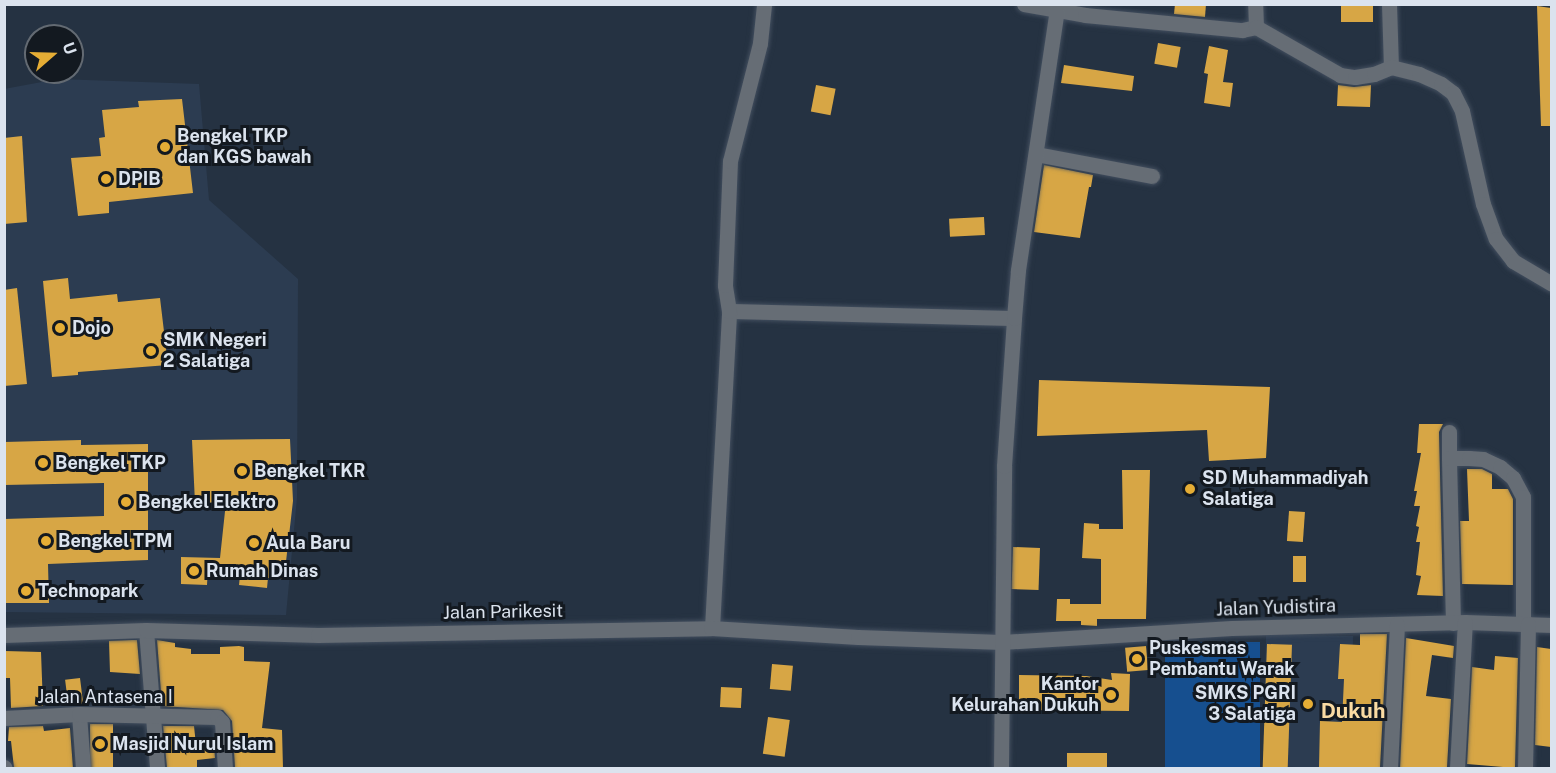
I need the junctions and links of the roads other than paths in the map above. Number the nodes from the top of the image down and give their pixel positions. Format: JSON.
{"nodes":[{"id":1,"x":764,"y":4,"type":"edge"},
{"id":2,"x":1024,"y":4,"type":"edge"},
{"id":3,"x":1255,"y":4,"type":"edge"},
{"id":4,"x":1389,"y":4,"type":"edge"},
{"id":5,"x":1057,"y":10,"type":"junction"},
{"id":6,"x":1256,"y":27,"type":"junction"},
{"id":7,"x":1391,"y":67,"type":"junction"},
{"id":8,"x":1036,"y":154,"type":"junction"},
{"id":9,"x":1152,"y":176,"type":"dead end"},
{"id":10,"x":1551,"y":284,"type":"edge"},
{"id":11,"x":729,"y":311,"type":"junction"},
{"id":12,"x":1014,"y":318,"type":"junction"},
{"id":13,"x":1449,"y":432,"type":"dead end"},
{"id":14,"x":1449,"y":459,"type":"junction"},
{"id":15,"x":1459,"y":622,"type":"junction"},
{"id":16,"x":1397,"y":624,"type":"junction"},
{"id":17,"x":1526,"y":624,"type":"junction"},
{"id":18,"x":1551,"y":625,"type":"edge"},
{"id":19,"x":712,"y":628,"type":"junction"},
{"id":20,"x":146,"y":630,"type":"junction"},
{"id":21,"x":4,"y":635,"type":"edge"},
{"id":22,"x":1002,"y":642,"type":"junction"},
{"id":23,"x":79,"y":714,"type":"junction"},
{"id":24,"x":153,"y":717,"type":"junction"},
{"id":25,"x":4,"y":718,"type":"edge"},
{"id":26,"x":83,"y":768,"type":"edge"},
{"id":27,"x":157,"y":768,"type":"edge"},
{"id":28,"x":225,"y":768,"type":"edge"},
{"id":29,"x":1001,"y":768,"type":"edge"},
{"id":30,"x":1390,"y":768,"type":"edge"},
{"id":31,"x":1457,"y":768,"type":"edge"},
{"id":32,"x":1525,"y":768,"type":"edge"}],
"edges":[{"from":1,"to":11,"type":"street"},
{"from":2,"to":5,"type":"street"},
{"from":3,"to":6,"type":"street"},
{"from":4,"to":7,"type":"street"},
{"from":5,"to":6,"type":"street"},
{"from":5,"to":8,"type":"street"},
{"from":6,"to":7,"type":"street"},
{"from":7,"to":10,"type":"street"},
{"from":8,"to":9,"type":"street"},
{"from":8,"to":12,"type":"street"},
{"from":11,"to":12,"type":"street"},
{"from":11,"to":19,"type":"street"},
{"from":12,"to":22,"type":"street"},
{"from":13,"to":14,"type":"street"},
{"from":14,"to":15,"type":"street"},
{"from":14,"to":17,"type":"street"},
{"from":15,"to":16,"type":"street","name":"Jalan Yudistira"},
{"from":15,"to":17,"type":"street","name":"Jalan Yudistira"},
{"from":15,"to":31,"type":"street"},
{"from":16,"to":22,"type":"street","name":"Jalan Yudistira"},
{"from":16,"to":30,"type":"street"},
{"from":17,"to":18,"type":"street","name":"Jalan Yudistira"},
{"from":17,"to":32,"type":"street"},
{"from":19,"to":20,"type":"street","name":"Jalan Parikesit"},
{"from":19,"to":22,"type":"street","name":"Jalan Parikesit"},
{"from":20,"to":21,"type":"street","name":"Jalan Parikesit"},
{"from":20,"to":24,"type":"street"},
{"from":22,"to":29,"type":"street"},
{"from":23,"to":24,"type":"street","name":"Jalan Antasena I"},
{"from":23,"to":25,"type":"street","name":"Jalan Antasena I"},
{"from":23,"to":26,"type":"street"},
{"from":24,"to":27,"type":"street"},
{"from":24,"to":28,"type":"street","name":"Jalan Antasena I"}]}
